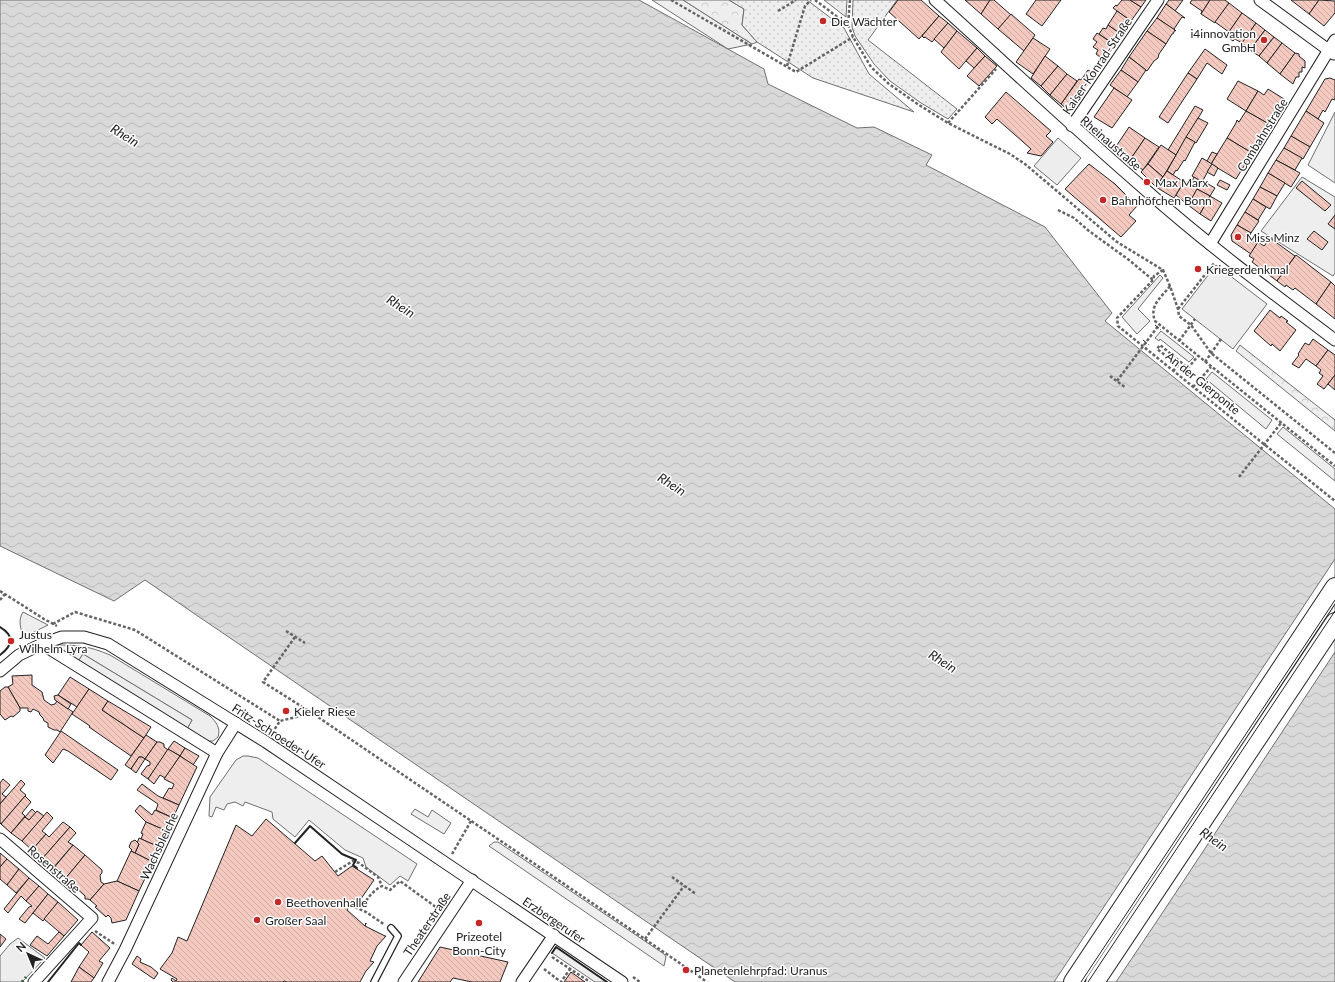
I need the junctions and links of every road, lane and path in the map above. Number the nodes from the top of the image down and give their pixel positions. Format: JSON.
{"nodes":[{"id":1,"x":671,"y":0,"type":"edge"},
{"id":2,"x":796,"y":0,"type":"edge"},
{"id":3,"x":811,"y":0,"type":"edge"},
{"id":4,"x":815,"y":0,"type":"edge"},
{"id":5,"x":822,"y":0,"type":"edge"},
{"id":6,"x":850,"y":0,"type":"edge"},
{"id":7,"x":935,"y":0,"type":"edge"},
{"id":8,"x":1158,"y":0,"type":"edge"},
{"id":9,"x":1260,"y":0,"type":"edge"},
{"id":10,"x":819,"y":3,"type":"junction"},
{"id":11,"x":778,"y":11,"type":"dead end"},
{"id":12,"x":848,"y":25,"type":"junction"},
{"id":13,"x":853,"y":37,"type":"junction"},
{"id":14,"x":1335,"y":40,"type":"edge"},
{"id":15,"x":1332,"y":53,"type":"edge"},
{"id":16,"x":1003,"y":61,"type":"junction"},
{"id":17,"x":787,"y":67,"type":"junction"},
{"id":18,"x":948,"y":123,"type":"junction"},
{"id":19,"x":1072,"y":126,"type":"junction"},
{"id":20,"x":1058,"y":210,"type":"dead end"},
{"id":21,"x":1210,"y":244,"type":"junction"},
{"id":22,"x":1222,"y":254,"type":"junction"},
{"id":23,"x":1163,"y":270,"type":"junction"},
{"id":24,"x":1153,"y":280,"type":"junction"},
{"id":25,"x":1170,"y":286,"type":"junction"},
{"id":26,"x":1178,"y":309,"type":"junction"},
{"id":27,"x":1195,"y":320,"type":"dead end"},
{"id":28,"x":1160,"y":325,"type":"junction"},
{"id":29,"x":1191,"y":325,"type":"junction"},
{"id":30,"x":1221,"y":339,"type":"dead end"},
{"id":31,"x":1335,"y":340,"type":"edge"},
{"id":32,"x":1179,"y":341,"type":"junction"},
{"id":33,"x":1143,"y":346,"type":"junction"},
{"id":34,"x":1211,"y":353,"type":"junction"},
{"id":35,"x":1198,"y":356,"type":"junction"},
{"id":36,"x":1205,"y":362,"type":"junction"},
{"id":37,"x":1211,"y":367,"type":"junction"},
{"id":38,"x":1173,"y":371,"type":"junction"},
{"id":39,"x":1110,"y":376,"type":"dead end"},
{"id":40,"x":1117,"y":381,"type":"junction"},
{"id":41,"x":1193,"y":387,"type":"junction"},
{"id":42,"x":1126,"y":388,"type":"dead end"},
{"id":43,"x":1281,"y":423,"type":"junction"},
{"id":44,"x":1264,"y":446,"type":"junction"},
{"id":45,"x":1335,"y":453,"type":"edge"},
{"id":46,"x":1335,"y":466,"type":"edge"},
{"id":47,"x":1239,"y":477,"type":"dead end"},
{"id":48,"x":1335,"y":501,"type":"edge"},
{"id":49,"x":1335,"y":587,"type":"edge"},
{"id":50,"x":0,"y":591,"type":"edge"},
{"id":51,"x":5,"y":594,"type":"junction"},
{"id":52,"x":0,"y":600,"type":"edge"},
{"id":53,"x":1335,"y":622,"type":"edge"},
{"id":54,"x":286,"y":631,"type":"dead end"},
{"id":55,"x":295,"y":637,"type":"junction"},
{"id":56,"x":305,"y":643,"type":"dead end"},
{"id":57,"x":42,"y":644,"type":"junction"},
{"id":58,"x":0,"y":671,"type":"edge"},
{"id":59,"x":312,"y":713,"type":"junction"},
{"id":60,"x":236,"y":723,"type":"junction"},
{"id":61,"x":217,"y":753,"type":"junction"},
{"id":62,"x":471,"y":821,"type":"junction"},
{"id":63,"x":0,"y":839,"type":"edge"},
{"id":64,"x":446,"y":863,"type":"junction"},
{"id":65,"x":335,"y":872,"type":"dead end"},
{"id":66,"x":672,"y":877,"type":"dead end"},
{"id":67,"x":472,"y":880,"type":"junction"},
{"id":68,"x":382,"y":886,"type":"junction"},
{"id":69,"x":684,"y":886,"type":"junction"},
{"id":70,"x":696,"y":894,"type":"dead end"},
{"id":71,"x":350,"y":904,"type":"dead end"},
{"id":72,"x":354,"y":907,"type":"junction"},
{"id":73,"x":448,"y":916,"type":"junction"},
{"id":74,"x":391,"y":928,"type":"joint"},
{"id":75,"x":99,"y":934,"type":"dead end"},
{"id":76,"x":554,"y":936,"type":"junction"},
{"id":77,"x":645,"y":939,"type":"junction"},
{"id":78,"x":108,"y":940,"type":"dead end"},
{"id":79,"x":544,"y":951,"type":"junction"},
{"id":80,"x":535,"y":963,"type":"junction"},
{"id":81,"x":570,"y":969,"type":"junction"},
{"id":82,"x":34,"y":982,"type":"edge"},
{"id":83,"x":108,"y":982,"type":"edge"},
{"id":84,"x":374,"y":982,"type":"edge"},
{"id":85,"x":404,"y":982,"type":"edge"},
{"id":86,"x":522,"y":982,"type":"edge"},
{"id":87,"x":590,"y":982,"type":"edge"},
{"id":88,"x":622,"y":982,"type":"edge"},
{"id":89,"x":707,"y":982,"type":"edge"},
{"id":90,"x":1073,"y":982,"type":"edge"},
{"id":91,"x":1095,"y":982,"type":"edge"}],
"edges":[{"from":1,"to":17,"type":"path"},
{"from":2,"to":11,"type":"path"},
{"from":3,"to":17,"type":"path"},
{"from":4,"to":10,"type":"path"},
{"from":5,"to":10,"type":"path"},
{"from":6,"to":12,"type":"path"},
{"from":7,"to":16,"type":"street","name":"Rheinaustraße"},
{"from":8,"to":19,"type":"street","name":"Kaiser-Konrad-Straße"},
{"from":9,"to":15,"type":"street"},
{"from":10,"to":12,"type":"path"},
{"from":12,"to":13,"type":"path"},
{"from":13,"to":17,"type":"path"},
{"from":13,"to":18,"type":"path"},
{"from":14,"to":15,"type":"street","name":"Combahnstraße"},
{"from":15,"to":21,"type":"street","name":"Combahnstraße"},
{"from":16,"to":18,"type":"path"},
{"from":16,"to":19,"type":"street","name":"Rheinaustraße"},
{"from":18,"to":23,"type":"path"},
{"from":19,"to":21,"type":"street","name":"Rheinaustraße"},
{"from":20,"to":24,"type":"path"},
{"from":21,"to":22,"type":"street","name":"Rheinaustraße"},
{"from":22,"to":26,"type":"path"},
{"from":22,"to":31,"type":"street","name":"Rheinaustraße"},
{"from":23,"to":24,"type":"path","name":"An der Gierponte"},
{"from":23,"to":25,"type":"path"},
{"from":24,"to":33,"type":"path","name":"An der Gierponte"},
{"from":25,"to":26,"type":"path"},
{"from":25,"to":28,"type":"path","name":"An der Gierponte"},
{"from":26,"to":29,"type":"path"},
{"from":27,"to":29,"type":"path"},
{"from":28,"to":32,"type":"path","name":"An der Gierponte"},
{"from":28,"to":33,"type":"path"},
{"from":29,"to":32,"type":"path"},
{"from":29,"to":34,"type":"path"},
{"from":30,"to":34,"type":"path"},
{"from":32,"to":35,"type":"path","name":"An der Gierponte"},
{"from":33,"to":38,"type":"path","name":"An der Gierponte"},
{"from":33,"to":40,"type":"path"},
{"from":34,"to":36,"type":"path"},
{"from":34,"to":45,"type":"path"},
{"from":35,"to":36,"type":"path","name":"An der Gierponte"},
{"from":35,"to":38,"type":"path"},
{"from":36,"to":37,"type":"path","name":"An der Gierponte"},
{"from":37,"to":41,"type":"path"},
{"from":37,"to":43,"type":"path","name":"An der Gierponte"},
{"from":38,"to":41,"type":"path","name":"An der Gierponte"},
{"from":39,"to":40,"type":"path"},
{"from":40,"to":42,"type":"path"},
{"from":41,"to":44,"type":"path","name":"An der Gierponte"},
{"from":43,"to":44,"type":"path"},
{"from":43,"to":46,"type":"path","name":"An der Gierponte"},
{"from":44,"to":47,"type":"path"},
{"from":44,"to":48,"type":"path","name":"An der Gierponte"},
{"from":49,"to":90,"type":"main road"},
{"from":50,"to":51,"type":"path"},
{"from":51,"to":52,"type":"path"},
{"from":51,"to":59,"type":"path"},
{"from":53,"to":91,"type":"main road"},
{"from":54,"to":55,"type":"path"},
{"from":55,"to":56,"type":"path"},
{"from":55,"to":59,"type":"path"},
{"from":57,"to":58,"type":"street","name":"Fritz-Schroeder-Ufer"},
{"from":57,"to":60,"type":"street","name":"Fritz-Schroeder-Ufer"},
{"from":57,"to":61,"type":"street"},
{"from":59,"to":62,"type":"path"},
{"from":60,"to":61,"type":"street","name":"Wachsbleiche"},
{"from":60,"to":64,"type":"street","name":"Fritz-Schroeder-Ufer"},
{"from":61,"to":83,"type":"street","name":"Wachsbleiche"},
{"from":62,"to":64,"type":"path"},
{"from":62,"to":77,"type":"path"},
{"from":63,"to":82,"type":"street","name":"Rosenstraße"},
{"from":64,"to":67,"type":"street","name":"Fritz-Schroeder-Ufer"},
{"from":65,"to":68,"type":"path"},
{"from":66,"to":69,"type":"path"},
{"from":67,"to":73,"type":"street","name":"Theaterstraße"},
{"from":67,"to":76,"type":"street","name":"Erzbergerufer"},
{"from":68,"to":72,"type":"path"},
{"from":68,"to":73,"type":"path"},
{"from":69,"to":70,"type":"path"},
{"from":69,"to":77,"type":"path"},
{"from":71,"to":72,"type":"path"},
{"from":72,"to":74,"type":"path"},
{"from":73,"to":85,"type":"street","name":"Theaterstraße"},
{"from":74,"to":84,"type":"lane"},
{"from":75,"to":78,"type":"path"},
{"from":76,"to":79,"type":"street"},
{"from":76,"to":88,"type":"street","name":"Erzbergerufer"},
{"from":77,"to":89,"type":"path"},
{"from":79,"to":80,"type":"street"},
{"from":79,"to":81,"type":"path"},
{"from":80,"to":81,"type":"path"},
{"from":80,"to":86,"type":"street"},
{"from":81,"to":87,"type":"path"}]}
